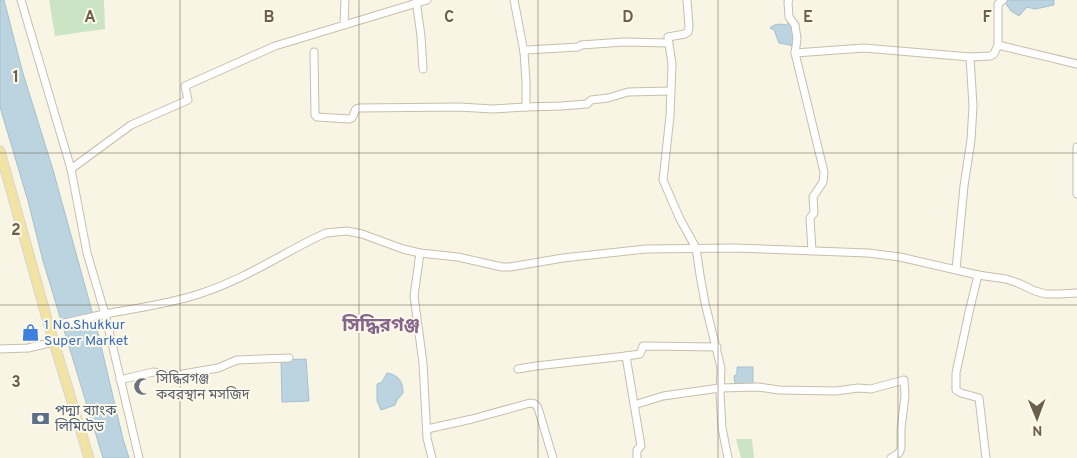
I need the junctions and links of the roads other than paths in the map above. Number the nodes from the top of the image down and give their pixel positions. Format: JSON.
{"nodes":[{"id":1,"x":21,"y":0,"type":"edge"},
{"id":2,"x":345,"y":0,"type":"edge"},
{"id":3,"x":427,"y":0,"type":"edge"},
{"id":4,"x":514,"y":0,"type":"edge"},
{"id":5,"x":687,"y":0,"type":"edge"},
{"id":6,"x":788,"y":0,"type":"edge"},
{"id":7,"x":1003,"y":0,"type":"edge"},
{"id":8,"x":416,"y":2,"type":"edge"},
{"id":9,"x":344,"y":25,"type":"junction"},
{"id":10,"x":668,"y":43,"type":"junction"},
{"id":11,"x":998,"y":45,"type":"junction"},
{"id":12,"x":314,"y":52,"type":"dead end"},
{"id":13,"x":524,"y":52,"type":"junction"},
{"id":14,"x":796,"y":53,"type":"junction"},
{"id":15,"x":970,"y":56,"type":"junction"},
{"id":16,"x":1077,"y":64,"type":"edge"},
{"id":17,"x":423,"y":69,"type":"dead end"},
{"id":18,"x":670,"y":91,"type":"junction"},
{"id":19,"x":526,"y":106,"type":"junction"},
{"id":20,"x":1077,"y":147,"type":"edge"},
{"id":21,"x":0,"y":151,"type":"edge"},
{"id":22,"x":1,"y":161,"type":"edge"},
{"id":23,"x":71,"y":168,"type":"junction"},
{"id":24,"x":1077,"y":194,"type":"edge"},
{"id":25,"x":696,"y":248,"type":"junction"},
{"id":26,"x":812,"y":251,"type":"junction"},
{"id":27,"x":420,"y":253,"type":"junction"},
{"id":28,"x":956,"y":270,"type":"junction"},
{"id":29,"x":978,"y":275,"type":"junction"},
{"id":30,"x":1077,"y":293,"type":"edge"},
{"id":31,"x":105,"y":314,"type":"junction"},
{"id":32,"x":49,"y":326,"type":"junction"},
{"id":33,"x":54,"y":342,"type":"junction"},
{"id":34,"x":716,"y":348,"type":"junction"},
{"id":35,"x":0,"y":349,"type":"edge"},
{"id":36,"x":626,"y":356,"type":"junction"},
{"id":37,"x":288,"y":358,"type":"dead end"},
{"id":38,"x":518,"y":369,"type":"dead end"},
{"id":39,"x":120,"y":380,"type":"junction"},
{"id":40,"x":720,"y":388,"type":"junction"},
{"id":41,"x":634,"y":405,"type":"junction"},
{"id":42,"x":427,"y":430,"type":"junction"},
{"id":43,"x":90,"y":458,"type":"edge"},
{"id":44,"x":139,"y":458,"type":"edge"},
{"id":45,"x":432,"y":458,"type":"edge"},
{"id":46,"x":553,"y":458,"type":"edge"},
{"id":47,"x":636,"y":458,"type":"edge"},
{"id":48,"x":728,"y":458,"type":"edge"},
{"id":49,"x":892,"y":458,"type":"edge"},
{"id":50,"x":986,"y":458,"type":"edge"}],
"edges":[{"from":1,"to":23,"type":"street"},
{"from":2,"to":9,"type":"street"},
{"from":3,"to":8,"type":"street"},
{"from":4,"to":13,"type":"street"},
{"from":5,"to":10,"type":"street"},
{"from":6,"to":14,"type":"street"},
{"from":7,"to":11,"type":"street"},
{"from":8,"to":9,"type":"street"},
{"from":8,"to":17,"type":"street"},
{"from":9,"to":23,"type":"street"},
{"from":10,"to":13,"type":"street"},
{"from":10,"to":18,"type":"street"},
{"from":11,"to":15,"type":"street"},
{"from":11,"to":16,"type":"street"},
{"from":12,"to":19,"type":"street"},
{"from":13,"to":19,"type":"street"},
{"from":14,"to":15,"type":"street"},
{"from":14,"to":26,"type":"street"},
{"from":15,"to":28,"type":"street"},
{"from":18,"to":19,"type":"street"},
{"from":18,"to":25,"type":"street"},
{"from":20,"to":24,"type":"street"},
{"from":21,"to":22,"type":"main road"},
{"from":22,"to":32,"type":"main road"},
{"from":23,"to":31,"type":"street"},
{"from":25,"to":26,"type":"street"},
{"from":25,"to":27,"type":"street"},
{"from":25,"to":34,"type":"street"},
{"from":26,"to":28,"type":"street"},
{"from":27,"to":31,"type":"street"},
{"from":27,"to":42,"type":"street"},
{"from":28,"to":29,"type":"street"},
{"from":29,"to":30,"type":"street"},
{"from":29,"to":50,"type":"street"},
{"from":31,"to":32,"type":"street"},
{"from":31,"to":39,"type":"street"},
{"from":32,"to":33,"type":"main road"},
{"from":33,"to":35,"type":"street"},
{"from":33,"to":43,"type":"main road"},
{"from":34,"to":36,"type":"street"},
{"from":34,"to":40,"type":"street"},
{"from":36,"to":38,"type":"street"},
{"from":36,"to":41,"type":"street"},
{"from":37,"to":39,"type":"street"},
{"from":39,"to":44,"type":"street"},
{"from":40,"to":41,"type":"street"},
{"from":40,"to":48,"type":"street"},
{"from":40,"to":49,"type":"street"},
{"from":41,"to":47,"type":"street"},
{"from":42,"to":45,"type":"street"},
{"from":42,"to":46,"type":"street"}]}
